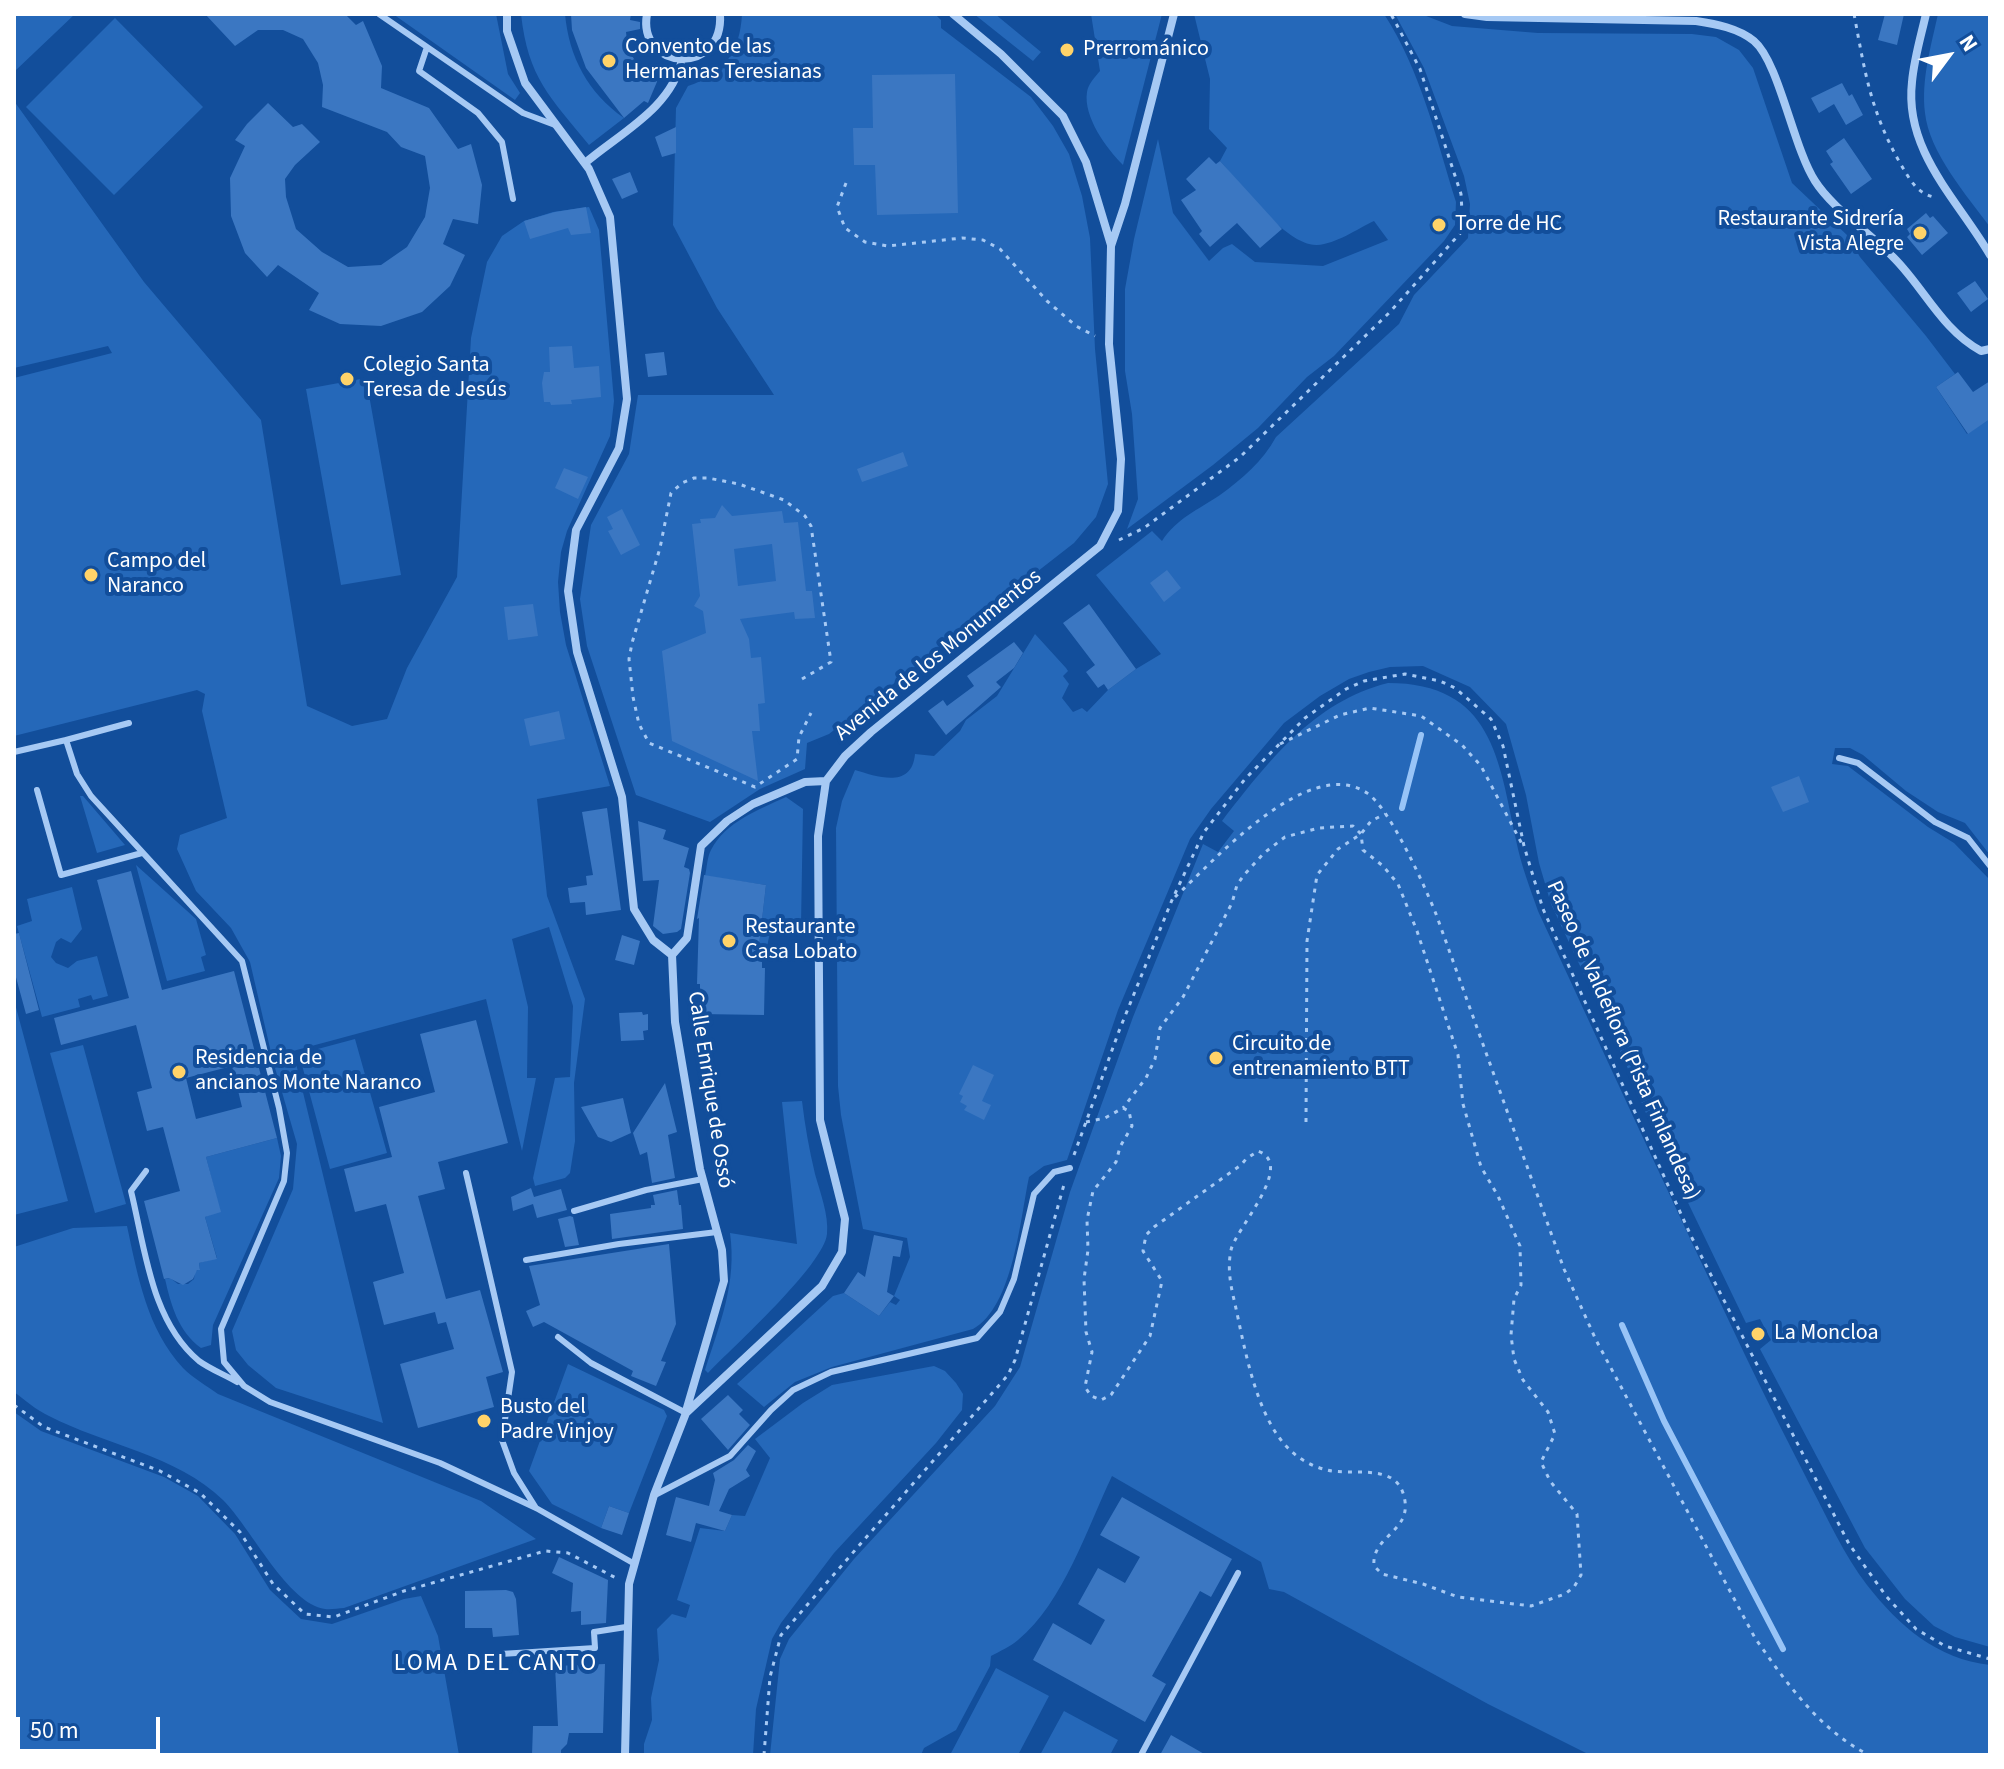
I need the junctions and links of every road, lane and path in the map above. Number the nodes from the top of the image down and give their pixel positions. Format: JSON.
{"nodes":[{"id":1,"x":379,"y":14,"type":"edge"},
{"id":2,"x":507,"y":14,"type":"edge"},
{"id":3,"x":647,"y":14,"type":"edge"},
{"id":4,"x":720,"y":14,"type":"edge"},
{"id":5,"x":953,"y":14,"type":"edge"},
{"id":6,"x":1174,"y":14,"type":"edge"},
{"id":7,"x":1391,"y":14,"type":"edge"},
{"id":8,"x":1465,"y":14,"type":"edge"},
{"id":9,"x":1854,"y":14,"type":"edge"},
{"id":10,"x":1926,"y":14,"type":"edge"},
{"id":11,"x":427,"y":47,"type":"junction"},
{"id":12,"x":682,"y":59,"type":"junction"},
{"id":13,"x":557,"y":125,"type":"junction"},
{"id":14,"x":585,"y":163,"type":"junction"},
{"id":15,"x":846,"y":183,"type":"dead end"},
{"id":16,"x":1950,"y":197,"type":"junction"},
{"id":17,"x":513,"y":199,"type":"dead end"},
{"id":18,"x":1111,"y":246,"type":"junction"},
{"id":19,"x":1990,"y":255,"type":"edge"},
{"id":20,"x":1109,"y":344,"type":"junction"},
{"id":21,"x":1990,"y":349,"type":"edge"},
{"id":22,"x":1100,"y":546,"type":"junction"},
{"id":23,"x":802,"y":679,"type":"dead end"},
{"id":24,"x":811,"y":713,"type":"dead end"},
{"id":25,"x":129,"y":723,"type":"dead end"},
{"id":26,"x":66,"y":740,"type":"junction"},
{"id":27,"x":1276,"y":746,"type":"junction"},
{"id":28,"x":14,"y":752,"type":"edge"},
{"id":29,"x":1839,"y":758,"type":"dead end"},
{"id":30,"x":826,"y":781,"type":"junction"},
{"id":31,"x":37,"y":790,"type":"dead end"},
{"id":32,"x":1385,"y":814,"type":"junction"},
{"id":33,"x":1361,"y":834,"type":"junction"},
{"id":34,"x":1524,"y":846,"type":"junction"},
{"id":35,"x":142,"y":853,"type":"junction"},
{"id":36,"x":1990,"y":866,"type":"edge"},
{"id":37,"x":672,"y":955,"type":"junction"},
{"id":38,"x":1123,"y":1108,"type":"junction"},
{"id":39,"x":1086,"y":1122,"type":"dead end"},
{"id":40,"x":1306,"y":1122,"type":"dead end"},
{"id":41,"x":1070,"y":1168,"type":"dead end"},
{"id":42,"x":146,"y":1171,"type":"dead end"},
{"id":43,"x":466,"y":1173,"type":"dead end"},
{"id":44,"x":703,"y":1179,"type":"junction"},
{"id":45,"x":574,"y":1211,"type":"dead end"},
{"id":46,"x":717,"y":1232,"type":"junction"},
{"id":47,"x":526,"y":1260,"type":"dead end"},
{"id":48,"x":558,"y":1337,"type":"dead end"},
{"id":49,"x":244,"y":1386,"type":"junction"},
{"id":50,"x":14,"y":1405,"type":"edge"},
{"id":51,"x":686,"y":1413,"type":"junction"},
{"id":52,"x":654,"y":1495,"type":"junction"},
{"id":53,"x":536,"y":1508,"type":"junction"},
{"id":54,"x":633,"y":1563,"type":"junction"},
{"id":55,"x":1238,"y":1573,"type":"dead end"},
{"id":56,"x":629,"y":1584,"type":"junction"},
{"id":57,"x":626,"y":1627,"type":"junction"},
{"id":58,"x":501,"y":1654,"type":"dead end"},
{"id":59,"x":1990,"y":1659,"type":"edge"},
{"id":60,"x":625,"y":1755,"type":"edge"},
{"id":61,"x":1141,"y":1755,"type":"edge"},
{"id":62,"x":1869,"y":1755,"type":"edge"}],
"edges":[{"from":1,"to":11,"type":"lane"},
{"from":2,"to":13,"type":"street"},
{"from":3,"to":12,"type":"street"},
{"from":4,"to":12,"type":"street"},
{"from":5,"to":18,"type":"street"},
{"from":6,"to":18,"type":"street","name":"Avenida de los Monumentos"},
{"from":7,"to":22,"type":"path"},
{"from":8,"to":21,"type":"street"},
{"from":9,"to":16,"type":"path"},
{"from":10,"to":16,"type":"street"},
{"from":11,"to":13,"type":"lane"},
{"from":11,"to":17,"type":"lane"},
{"from":12,"to":14,"type":"street"},
{"from":13,"to":14,"type":"street"},
{"from":14,"to":37,"type":"street"},
{"from":15,"to":20,"type":"path"},
{"from":16,"to":19,"type":"street"},
{"from":18,"to":20,"type":"street","name":"Avenida de los Monumentos"},
{"from":20,"to":22,"type":"street","name":"Avenida de los Monumentos"},
{"from":22,"to":30,"type":"street","name":"Avenida de los Monumentos"},
{"from":23,"to":24,"type":"path"},
{"from":25,"to":26,"type":"lane"},
{"from":26,"to":28,"type":"lane"},
{"from":26,"to":35,"type":"lane"},
{"from":27,"to":32,"type":"path","name":"Paseo de Valdeflora (Pista Finlandesa)"},
{"from":27,"to":34,"type":"path"},
{"from":27,"to":34,"type":"path","name":"Paseo de Valdeflora (Pista Finlandesa)"},
{"from":29,"to":36,"type":"lane"},
{"from":30,"to":37,"type":"street"},
{"from":30,"to":51,"type":"street"},
{"from":31,"to":35,"type":"lane"},
{"from":32,"to":33,"type":"path"},
{"from":32,"to":62,"type":"path"},
{"from":33,"to":38,"type":"path"},
{"from":33,"to":38,"type":"path"},
{"from":33,"to":40,"type":"path"},
{"from":34,"to":59,"type":"path","name":"Paseo de Valdeflora (Pista Finlandesa)"},
{"from":35,"to":49,"type":"lane"},
{"from":37,"to":44,"type":"street","name":"Calle Enrique de Ossó"},
{"from":38,"to":39,"type":"path"},
{"from":41,"to":52,"type":"lane"},
{"from":42,"to":49,"type":"lane"},
{"from":43,"to":53,"type":"lane"},
{"from":44,"to":45,"type":"lane"},
{"from":44,"to":46,"type":"street","name":"Calle Enrique de Ossó"},
{"from":46,"to":47,"type":"lane"},
{"from":46,"to":51,"type":"street","name":"Calle Enrique de Ossó"},
{"from":48,"to":51,"type":"lane"},
{"from":49,"to":53,"type":"lane"},
{"from":50,"to":56,"type":"path"},
{"from":51,"to":52,"type":"street"},
{"from":52,"to":54,"type":"street"},
{"from":53,"to":54,"type":"lane"},
{"from":54,"to":56,"type":"street"},
{"from":55,"to":61,"type":"lane"},
{"from":56,"to":57,"type":"street"},
{"from":57,"to":58,"type":"lane"},
{"from":57,"to":60,"type":"street"}]}
